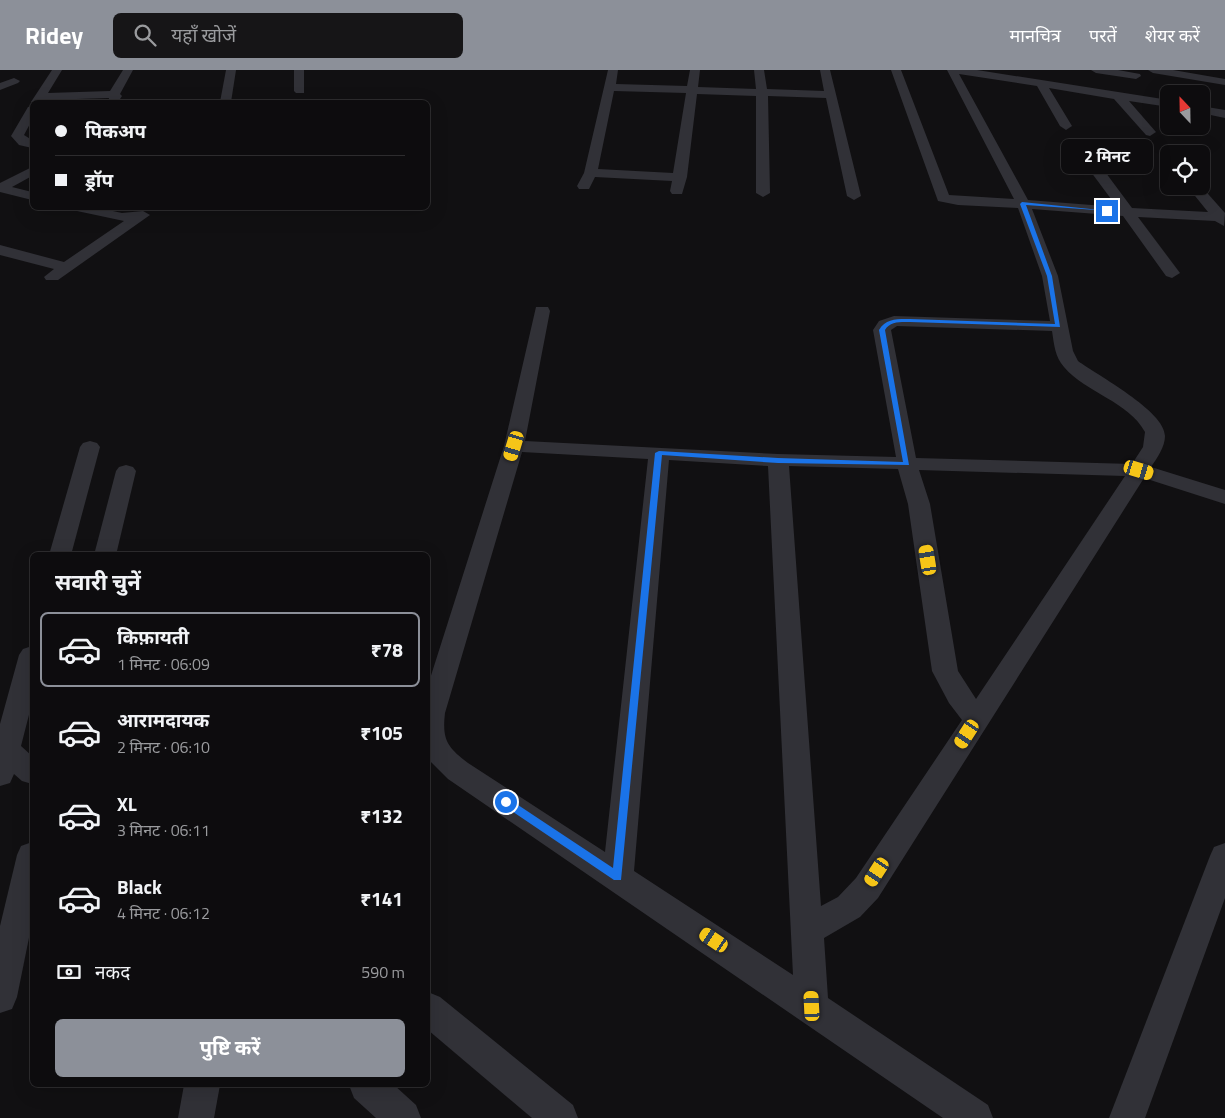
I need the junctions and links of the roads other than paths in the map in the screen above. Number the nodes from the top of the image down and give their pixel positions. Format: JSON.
{"nodes":[{"id":1,"x":57,"y":70,"type":"edge"},
{"id":2,"x":128,"y":70,"type":"edge"},
{"id":3,"x":231,"y":70,"type":"edge"},
{"id":4,"x":299,"y":70,"type":"edge"},
{"id":5,"x":613,"y":70,"type":"edge"},
{"id":6,"x":695,"y":70,"type":"edge"},
{"id":7,"x":759,"y":70,"type":"edge"},
{"id":8,"x":825,"y":70,"type":"edge"},
{"id":9,"x":896,"y":70,"type":"edge"},
{"id":10,"x":952,"y":70,"type":"edge"},
{"id":11,"x":956,"y":70,"type":"edge"},
{"id":12,"x":1096,"y":70,"type":"edge"},
{"id":13,"x":1153,"y":70,"type":"edge"},
{"id":14,"x":1169,"y":71,"type":"edge"},
{"id":15,"x":1136,"y":76,"type":"dead end"},
{"id":16,"x":14,"y":81,"type":"dead end"},
{"id":17,"x":1040,"y":82,"type":"junction"},
{"id":18,"x":1225,"y":82,"type":"edge"},
{"id":19,"x":0,"y":87,"type":"edge"},
{"id":20,"x":609,"y":87,"type":"junction"},
{"id":21,"x":692,"y":90,"type":"junction"},
{"id":22,"x":300,"y":91,"type":"dead end"},
{"id":23,"x":762,"y":92,"type":"junction"},
{"id":24,"x":1116,"y":94,"type":"junction"},
{"id":25,"x":831,"y":95,"type":"junction"},
{"id":26,"x":114,"y":98,"type":"edge"},
{"id":27,"x":39,"y":100,"type":"edge"},
{"id":28,"x":226,"y":100,"type":"edge"},
{"id":29,"x":1160,"y":102,"type":"edge"},
{"id":30,"x":1210,"y":111,"type":"edge"},
{"id":31,"x":30,"y":113,"type":"edge"},
{"id":32,"x":1210,"y":114,"type":"edge"},
{"id":33,"x":1225,"y":114,"type":"edge"},
{"id":34,"x":1066,"y":126,"type":"dead end"},
{"id":35,"x":1225,"y":127,"type":"edge"},
{"id":36,"x":1150,"y":132,"type":"dead end"},
{"id":37,"x":19,"y":139,"type":"junction"},
{"id":38,"x":30,"y":143,"type":"edge"},
{"id":39,"x":7,"y":145,"type":"dead end"},
{"id":40,"x":1095,"y":168,"type":"dead end"},
{"id":41,"x":30,"y":172,"type":"edge"},
{"id":42,"x":591,"y":173,"type":"junction"},
{"id":43,"x":680,"y":177,"type":"junction"},
{"id":44,"x":584,"y":186,"type":"dead end"},
{"id":45,"x":3,"y":191,"type":"edge"},
{"id":46,"x":677,"y":192,"type":"dead end"},
{"id":47,"x":763,"y":193,"type":"dead end"},
{"id":48,"x":1202,"y":195,"type":"edge"},
{"id":49,"x":30,"y":196,"type":"edge"},
{"id":50,"x":854,"y":196,"type":"dead end"},
{"id":51,"x":1022,"y":204,"type":"junction"},
{"id":52,"x":91,"y":210,"type":"edge"},
{"id":53,"x":148,"y":211,"type":"edge"},
{"id":54,"x":1126,"y":212,"type":"junction"},
{"id":55,"x":1223,"y":219,"type":"edge"},
{"id":56,"x":0,"y":250,"type":"edge"},
{"id":57,"x":1172,"y":273,"type":"dead end"},
{"id":58,"x":542,"y":311,"type":"dead end"},
{"id":59,"x":1058,"y":326,"type":"junction"},
{"id":60,"x":514,"y":446,"type":"junction"},
{"id":61,"x":90,"y":447,"type":"dead end"},
{"id":62,"x":659,"y":453,"type":"junction"},
{"id":63,"x":778,"y":460,"type":"junction"},
{"id":64,"x":907,"y":464,"type":"junction"},
{"id":65,"x":1139,"y":470,"type":"junction"},
{"id":66,"x":126,"y":471,"type":"dead end"},
{"id":67,"x":1225,"y":497,"type":"edge"},
{"id":68,"x":61,"y":552,"type":"edge"},
{"id":69,"x":106,"y":552,"type":"edge"},
{"id":70,"x":30,"y":660,"type":"edge"},
{"id":71,"x":977,"y":719,"type":"junction"},
{"id":72,"x":430,"y":728,"type":"edge"},
{"id":73,"x":430,"y":735,"type":"edge"},
{"id":74,"x":3,"y":746,"type":"edge"},
{"id":75,"x":30,"y":771,"type":"edge"},
{"id":76,"x":0,"y":775,"type":"edge"},
{"id":77,"x":1225,"y":856,"type":"edge"},
{"id":78,"x":30,"y":864,"type":"edge"},
{"id":79,"x":618,"y":876,"type":"junction"},
{"id":80,"x":808,"y":930,"type":"junction"},
{"id":81,"x":0,"y":997,"type":"edge"},
{"id":82,"x":812,"y":1006,"type":"junction"},
{"id":83,"x":430,"y":1011,"type":"edge"},
{"id":84,"x":202,"y":1087,"type":"edge"},
{"id":85,"x":369,"y":1087,"type":"edge"},
{"id":86,"x":196,"y":1118,"type":"edge"},
{"id":87,"x":403,"y":1118,"type":"edge"},
{"id":88,"x":560,"y":1118,"type":"edge"},
{"id":89,"x":975,"y":1118,"type":"edge"},
{"id":90,"x":1127,"y":1118,"type":"edge"}],
"edges":[{"from":1,"to":27,"type":"street"},
{"from":2,"to":26,"type":"street"},
{"from":3,"to":28,"type":"street"},
{"from":4,"to":22,"type":"street"},
{"from":5,"to":20,"type":"street"},
{"from":6,"to":21,"type":"street"},
{"from":7,"to":23,"type":"street"},
{"from":8,"to":25,"type":"street"},
{"from":9,"to":51,"type":"street"},
{"from":10,"to":51,"type":"street"},
{"from":11,"to":17,"type":"street"},
{"from":12,"to":15,"type":"street"},
{"from":13,"to":14,"type":"street"},
{"from":14,"to":18,"type":"street"},
{"from":16,"to":19,"type":"street"},
{"from":17,"to":24,"type":"street"},
{"from":17,"to":34,"type":"street"},
{"from":20,"to":21,"type":"street"},
{"from":20,"to":42,"type":"street"},
{"from":21,"to":23,"type":"street"},
{"from":21,"to":43,"type":"street"},
{"from":23,"to":25,"type":"street"},
{"from":23,"to":47,"type":"street"},
{"from":24,"to":29,"type":"street"},
{"from":24,"to":36,"type":"street"},
{"from":25,"to":50,"type":"street"},
{"from":26,"to":27,"type":"street"},
{"from":30,"to":33,"type":"street"},
{"from":31,"to":37,"type":"street"},
{"from":32,"to":35,"type":"street"},
{"from":37,"to":38,"type":"street"},
{"from":37,"to":39,"type":"street"},
{"from":40,"to":54,"type":"street"},
{"from":41,"to":45,"type":"street"},
{"from":42,"to":43,"type":"street"},
{"from":42,"to":44,"type":"street"},
{"from":43,"to":46,"type":"street"},
{"from":45,"to":49,"type":"street"},
{"from":48,"to":55,"type":"street"},
{"from":51,"to":54,"type":"street"},
{"from":51,"to":59,"type":"street"},
{"from":52,"to":53,"type":"street"},
{"from":53,"to":56,"type":"street"},
{"from":54,"to":55,"type":"street"},
{"from":54,"to":57,"type":"street"},
{"from":58,"to":60,"type":"street"},
{"from":59,"to":64,"type":"street"},
{"from":59,"to":65,"type":"street"},
{"from":60,"to":62,"type":"street"},
{"from":60,"to":72,"type":"street"},
{"from":61,"to":68,"type":"street"},
{"from":62,"to":63,"type":"street"},
{"from":62,"to":79,"type":"street"},
{"from":63,"to":64,"type":"street"},
{"from":63,"to":80,"type":"street"},
{"from":64,"to":65,"type":"street"},
{"from":64,"to":71,"type":"street"},
{"from":65,"to":67,"type":"street"},
{"from":65,"to":71,"type":"street"},
{"from":66,"to":69,"type":"street"},
{"from":70,"to":74,"type":"street"},
{"from":71,"to":80,"type":"street"},
{"from":73,"to":79,"type":"street"},
{"from":74,"to":75,"type":"street"},
{"from":74,"to":76,"type":"street"},
{"from":77,"to":90,"type":"street"},
{"from":78,"to":81,"type":"street"},
{"from":79,"to":82,"type":"street"},
{"from":80,"to":82,"type":"street"},
{"from":82,"to":89,"type":"street"},
{"from":83,"to":88,"type":"street"},
{"from":84,"to":86,"type":"street"},
{"from":85,"to":87,"type":"street"}]}
